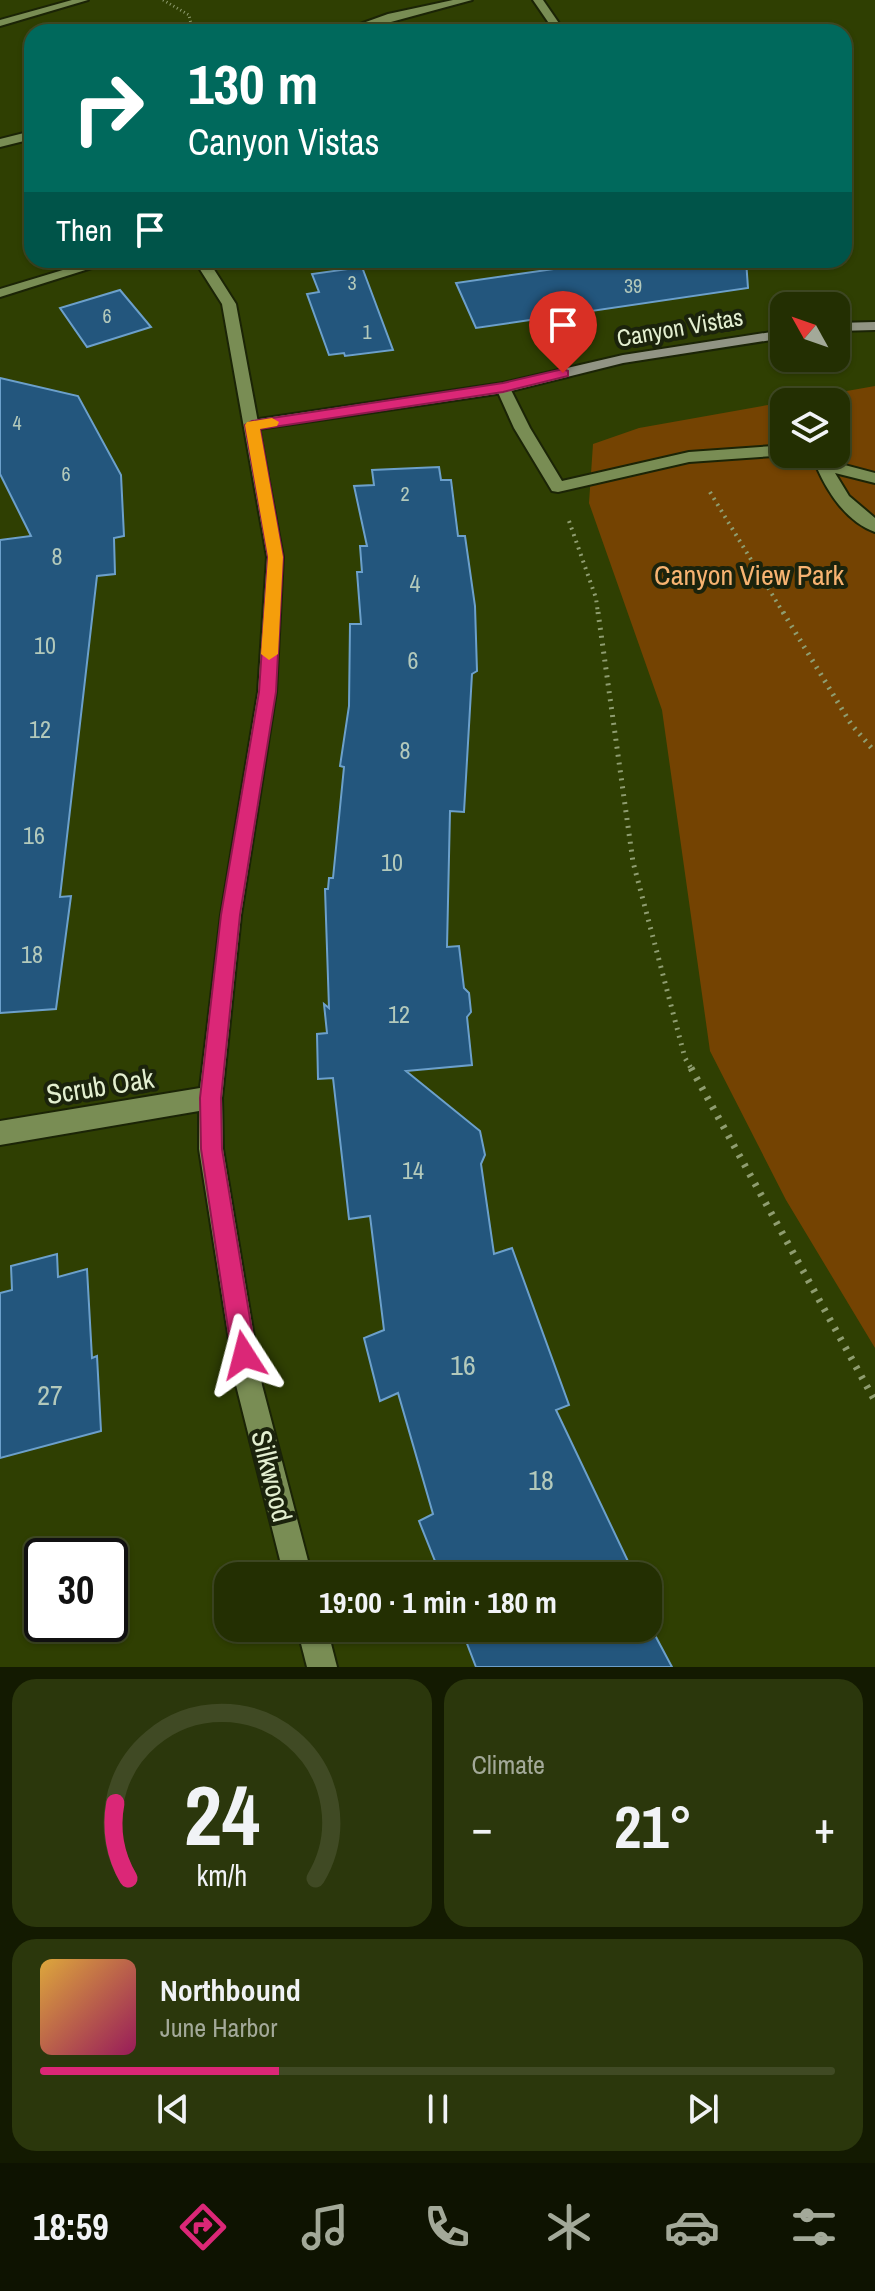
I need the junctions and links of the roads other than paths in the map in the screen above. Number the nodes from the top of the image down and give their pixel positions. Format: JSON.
{"nodes":[{"id":1,"x":83,"y":0,"type":"edge"},
{"id":2,"x":467,"y":0,"type":"edge"},
{"id":3,"x":538,"y":0,"type":"edge"},
{"id":4,"x":0,"y":23,"type":"edge"},
{"id":5,"x":368,"y":24,"type":"edge"},
{"id":6,"x":554,"y":24,"type":"edge"},
{"id":7,"x":24,"y":137,"type":"edge"},
{"id":8,"x":0,"y":143,"type":"edge"},
{"id":9,"x":83,"y":268,"type":"edge"},
{"id":10,"x":206,"y":268,"type":"edge"},
{"id":11,"x":0,"y":293,"type":"edge"},
{"id":12,"x":875,"y":326,"type":"edge"},
{"id":13,"x":850,"y":327,"type":"edge"},
{"id":14,"x":770,"y":336,"type":"edge"},
{"id":15,"x":503,"y":388,"type":"junction"},
{"id":16,"x":252,"y":425,"type":"junction"},
{"id":17,"x":770,"y":451,"type":"edge"},
{"id":18,"x":825,"y":468,"type":"edge"},
{"id":19,"x":838,"y":468,"type":"edge"},
{"id":20,"x":875,"y":478,"type":"edge"},
{"id":21,"x":875,"y":526,"type":"edge"},
{"id":22,"x":210,"y":1098,"type":"junction"},
{"id":23,"x":0,"y":1133,"type":"edge"},
{"id":24,"x":294,"y":1562,"type":"edge"},
{"id":25,"x":316,"y":1642,"type":"edge"},
{"id":26,"x":322,"y":1667,"type":"edge"}],
"edges":[{"from":1,"to":4,"type":"street"},
{"from":2,"to":5,"type":"street"},
{"from":3,"to":6,"type":"street"},
{"from":7,"to":8,"type":"street"},
{"from":9,"to":11,"type":"street"},
{"from":10,"to":16,"type":"street","name":"Silkwood"},
{"from":12,"to":13,"type":"street"},
{"from":14,"to":15,"type":"street","name":"Canyon Vistas"},
{"from":15,"to":16,"type":"street","name":"Canyon Vistas"},
{"from":15,"to":17,"type":"street"},
{"from":16,"to":22,"type":"street","name":"Silkwood"},
{"from":18,"to":21,"type":"street"},
{"from":19,"to":20,"type":"street"},
{"from":22,"to":23,"type":"street","name":"Scrub Oak"},
{"from":22,"to":24,"type":"street","name":"Silkwood"},
{"from":25,"to":26,"type":"street"}]}
